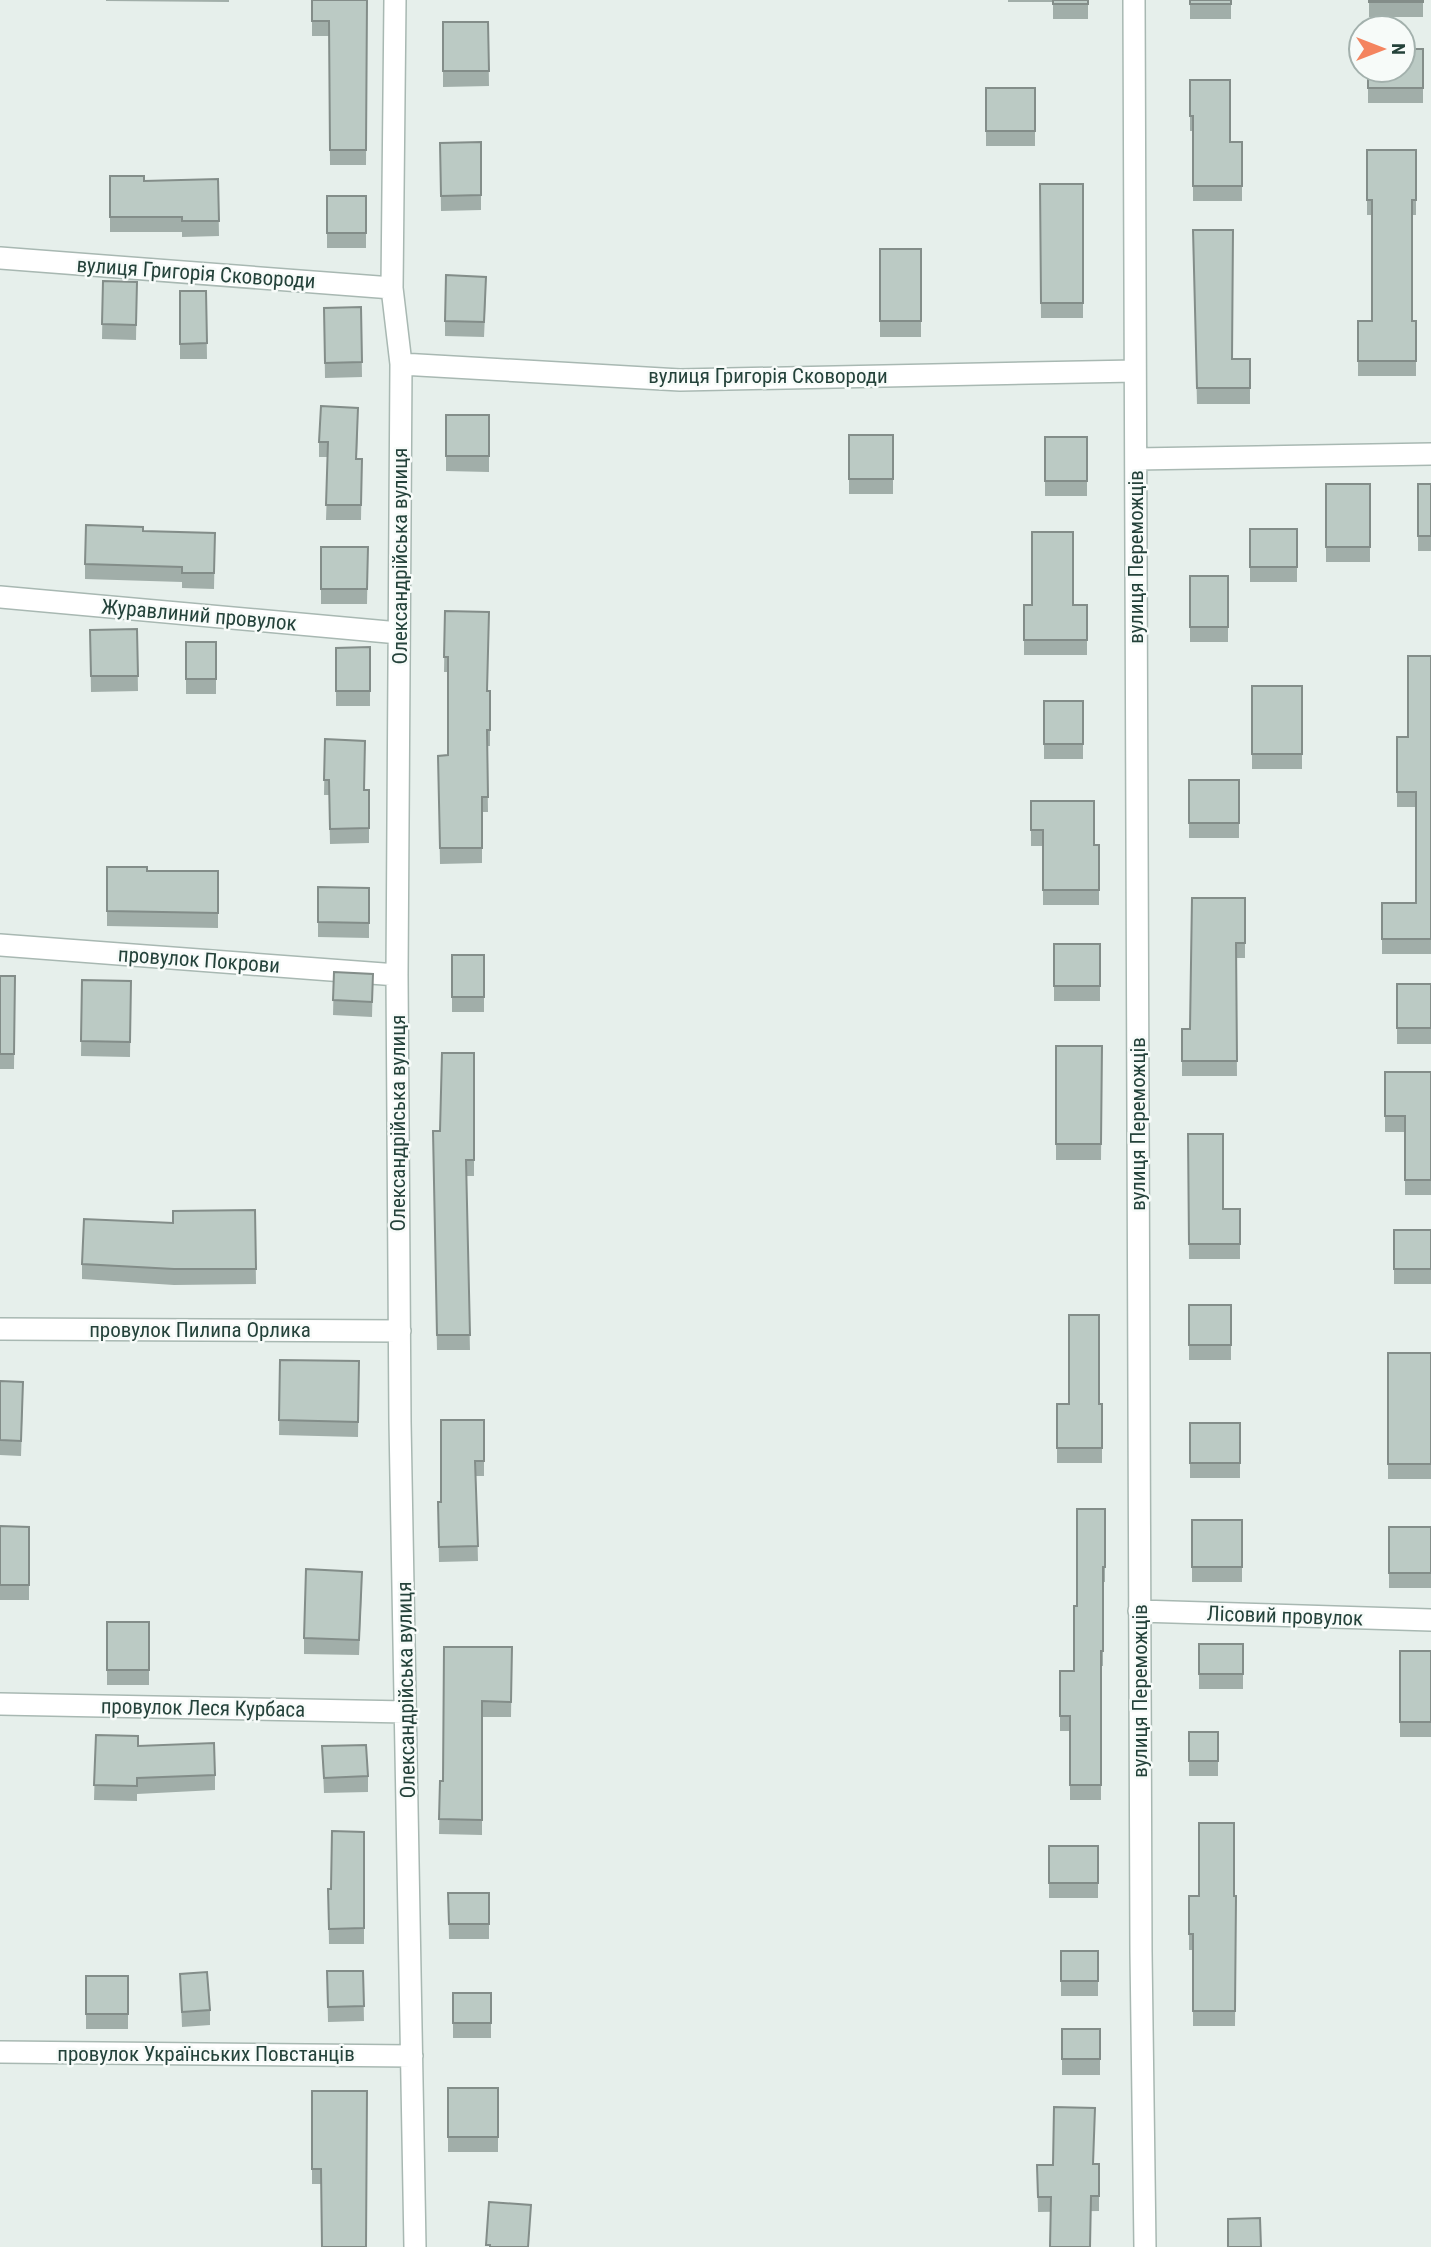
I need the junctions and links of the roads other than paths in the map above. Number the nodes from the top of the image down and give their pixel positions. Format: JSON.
{"nodes":[{"id":1,"x":395,"y":0,"type":"edge"},
{"id":2,"x":1134,"y":0,"type":"edge"},
{"id":3,"x":0,"y":258,"type":"edge"},
{"id":4,"x":392,"y":288,"type":"junction"},
{"id":5,"x":401,"y":364,"type":"junction"},
{"id":6,"x":1135,"y":371,"type":"junction"},
{"id":7,"x":1431,"y":454,"type":"edge"},
{"id":8,"x":1136,"y":459,"type":"junction"},
{"id":9,"x":0,"y":597,"type":"edge"},
{"id":10,"x":399,"y":633,"type":"junction"},
{"id":11,"x":0,"y":945,"type":"edge"},
{"id":12,"x":397,"y":975,"type":"junction"},
{"id":13,"x":0,"y":1329,"type":"edge"},
{"id":14,"x":400,"y":1331,"type":"junction"},
{"id":15,"x":1139,"y":1611,"type":"junction"},
{"id":16,"x":1431,"y":1620,"type":"edge"},
{"id":17,"x":0,"y":1704,"type":"edge"},
{"id":18,"x":406,"y":1712,"type":"junction"},
{"id":19,"x":0,"y":2052,"type":"edge"},
{"id":20,"x":412,"y":2056,"type":"junction"},
{"id":21,"x":415,"y":2247,"type":"edge"},
{"id":22,"x":1145,"y":2247,"type":"edge"}],
"edges":[{"from":1,"to":4,"type":"street","name":"Олександрійська вулиця"},
{"from":2,"to":6,"type":"street","name":"вулиця Переможців"},
{"from":3,"to":4,"type":"street","name":"вулиця Григорія Сковороди"},
{"from":4,"to":5,"type":"street","name":"Олександрійська вулиця"},
{"from":5,"to":6,"type":"street","name":"вулиця Григорія Сковороди"},
{"from":5,"to":10,"type":"street","name":"Олександрійська вулиця"},
{"from":6,"to":8,"type":"street","name":"вулиця Переможців"},
{"from":7,"to":8,"type":"street"},
{"from":8,"to":15,"type":"street","name":"вулиця Переможців"},
{"from":9,"to":10,"type":"street","name":"Журавлиний провулок"},
{"from":10,"to":12,"type":"street","name":"Олександрійська вулиця"},
{"from":11,"to":12,"type":"street","name":"провулок Покрови"},
{"from":12,"to":14,"type":"street","name":"Олександрійська вулиця"},
{"from":13,"to":14,"type":"street","name":"провулок Пилипа Орлика"},
{"from":14,"to":18,"type":"street","name":"Олександрійська вулиця"},
{"from":15,"to":16,"type":"street","name":"Лісовий провулок"},
{"from":15,"to":22,"type":"street","name":"вулиця Переможців"},
{"from":17,"to":18,"type":"street","name":"провулок Леся Курбаса"},
{"from":18,"to":20,"type":"street","name":"Олександрійська вулиця"},
{"from":19,"to":20,"type":"street","name":"провулок Українських Повстанців"},
{"from":20,"to":21,"type":"street","name":"Олександрійська вулиця"}]}
